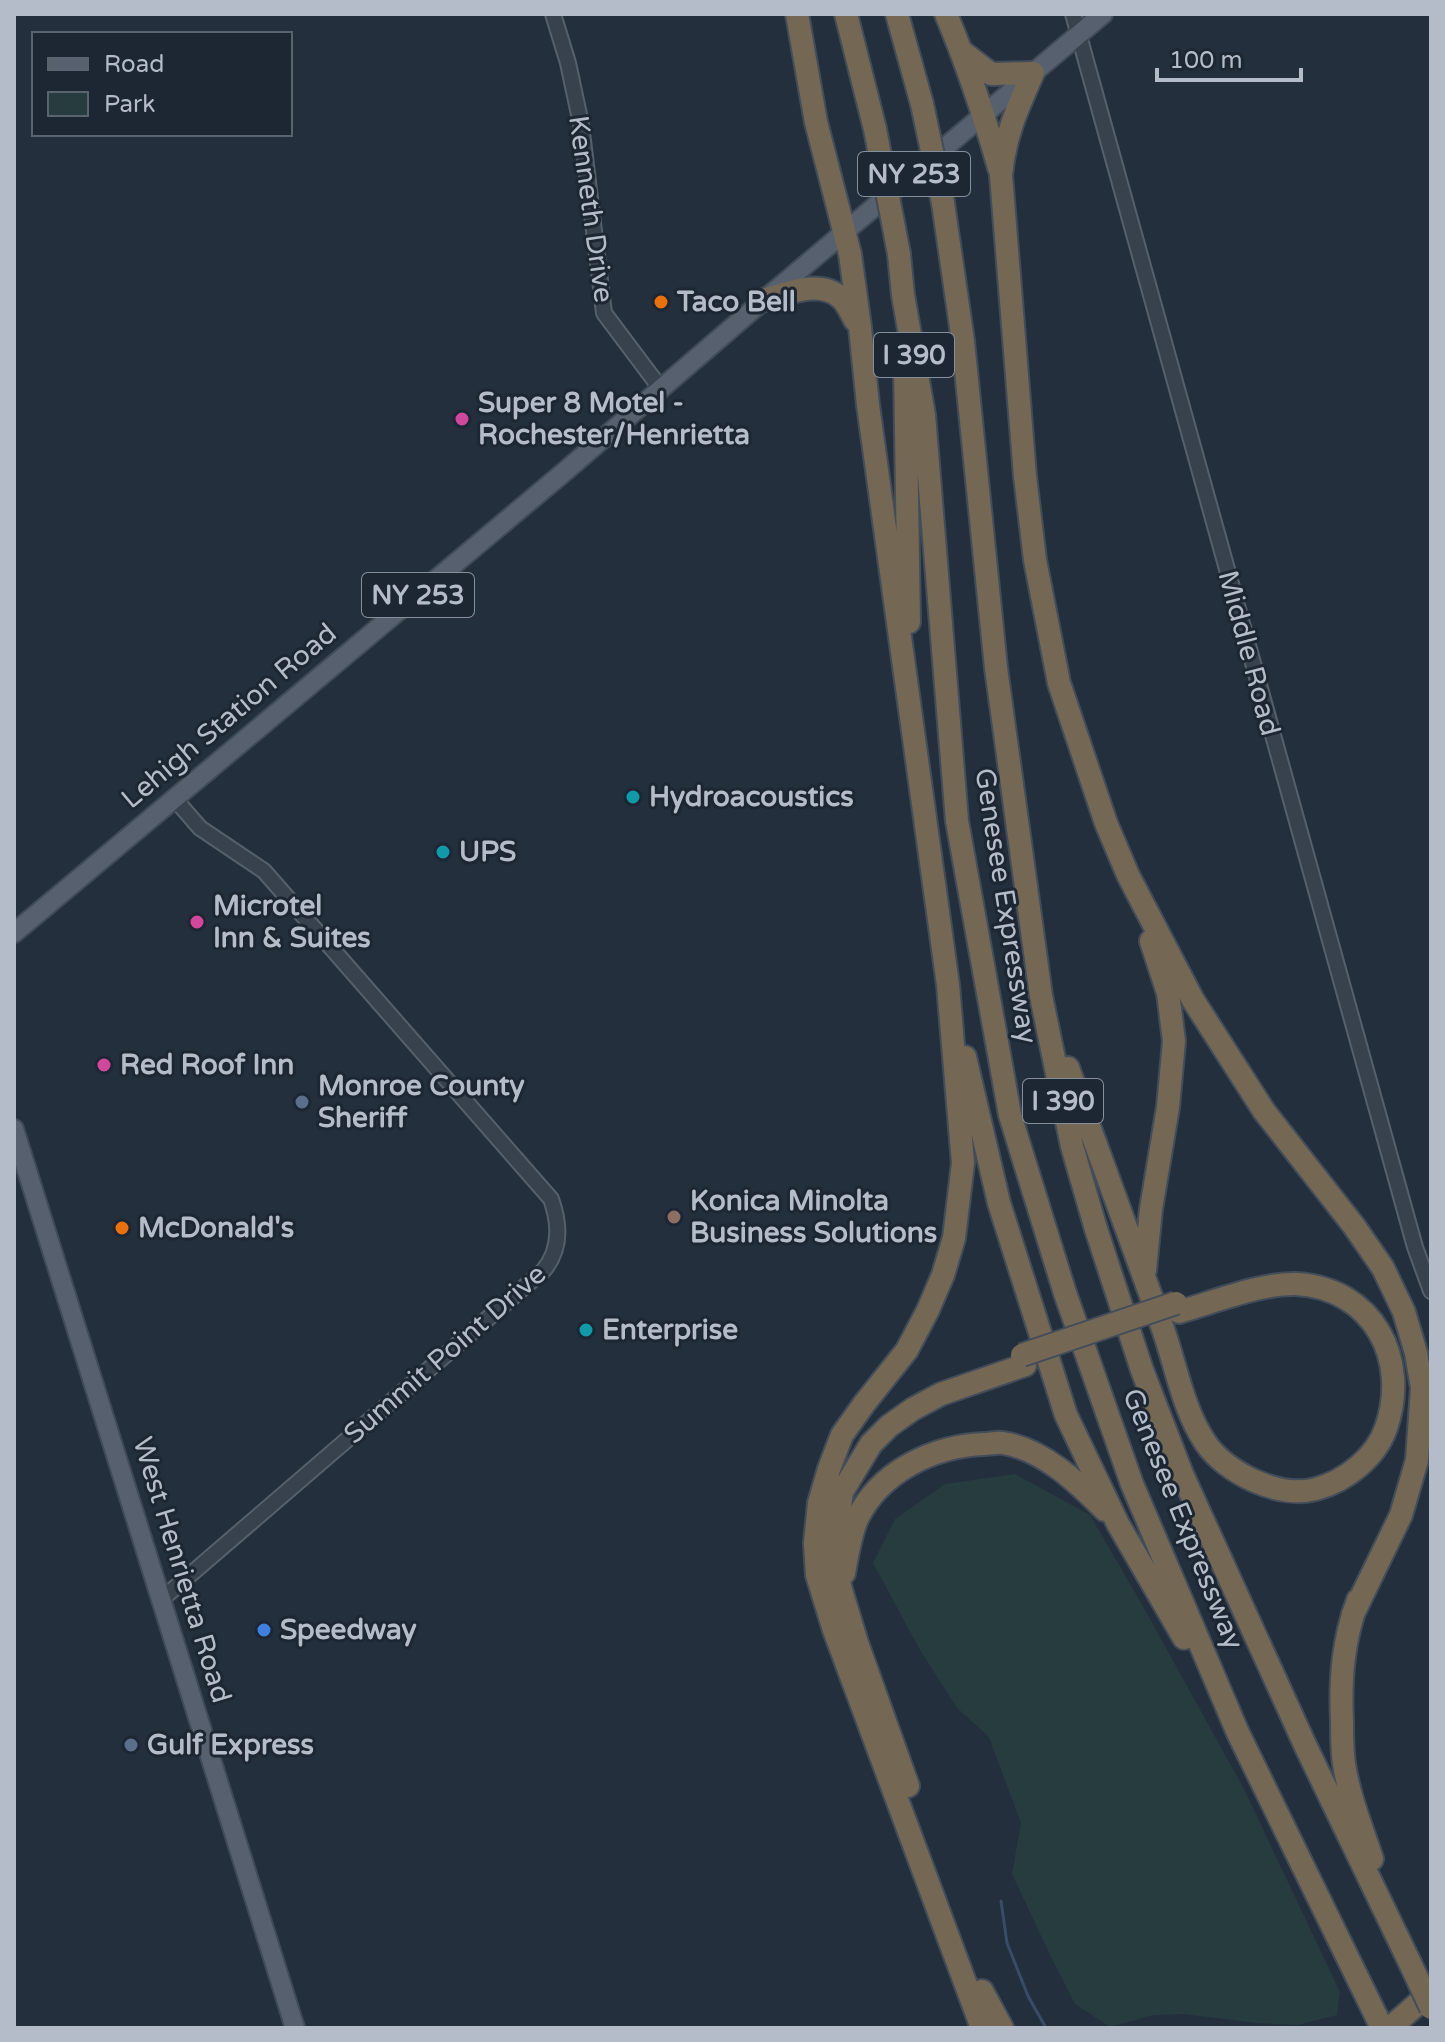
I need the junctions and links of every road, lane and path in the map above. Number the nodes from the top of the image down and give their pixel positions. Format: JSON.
{"nodes":[{"id":1,"x":553,"y":14,"type":"edge"},
{"id":2,"x":797,"y":14,"type":"edge"},
{"id":3,"x":846,"y":14,"type":"edge"},
{"id":4,"x":897,"y":14,"type":"edge"},
{"id":5,"x":946,"y":14,"type":"edge"},
{"id":6,"x":1073,"y":14,"type":"edge"},
{"id":7,"x":1103,"y":14,"type":"edge"},
{"id":8,"x":1078,"y":35,"type":"junction"},
{"id":9,"x":961,"y":51,"type":"junction"},
{"id":10,"x":1033,"y":73,"type":"junction"},
{"id":11,"x":984,"y":115,"type":"junction"},
{"id":12,"x":1001,"y":175,"type":"junction"},
{"id":13,"x":844,"y":233,"type":"junction"},
{"id":14,"x":903,"y":295,"type":"junction"},
{"id":15,"x":764,"y":300,"type":"junction"},
{"id":16,"x":860,"y":327,"type":"junction"},
{"id":17,"x":661,"y":389,"type":"junction"},
{"id":18,"x":911,"y":723,"type":"junction"},
{"id":19,"x":174,"y":798,"type":"junction"},
{"id":20,"x":1128,"y":875,"type":"junction"},
{"id":21,"x":14,"y":933,"type":"edge"},
{"id":22,"x":948,"y":985,"type":"junction"},
{"id":23,"x":1041,"y":996,"type":"junction"},
{"id":24,"x":14,"y":1129,"type":"edge"},
{"id":25,"x":1145,"y":1279,"type":"junction"},
{"id":26,"x":1431,"y":1291,"type":"edge"},
{"id":27,"x":1178,"y":1308,"type":"junction"},
{"id":28,"x":1024,"y":1360,"type":"junction"},
{"id":29,"x":1118,"y":1524,"type":"junction"},
{"id":30,"x":841,"y":1590,"type":"junction"},
{"id":31,"x":162,"y":1599,"type":"junction"},
{"id":32,"x":827,"y":1608,"type":"junction"},
{"id":33,"x":1353,"y":1614,"type":"junction"},
{"id":34,"x":1238,"y":1733,"type":"junction"},
{"id":35,"x":1399,"y":1941,"type":"junction"},
{"id":36,"x":982,"y":1991,"type":"junction"},
{"id":37,"x":1431,"y":1992,"type":"edge"},
{"id":38,"x":1431,"y":2008,"type":"edge"},
{"id":39,"x":1407,"y":2012,"type":"junction"},
{"id":40,"x":295,"y":2028,"type":"edge"},
{"id":41,"x":982,"y":2028,"type":"edge"},
{"id":42,"x":994,"y":2028,"type":"edge"},
{"id":43,"x":1002,"y":2028,"type":"edge"},
{"id":44,"x":1382,"y":2028,"type":"edge"},
{"id":45,"x":1390,"y":2028,"type":"edge"}],
"edges":[{"from":1,"to":17,"type":"street","name":"Kenneth Drive"},
{"from":2,"to":13,"type":"highway"},
{"from":3,"to":14,"type":"highway","name":"Genesee Expressway","number":"I 390","bridge":true},
{"from":4,"to":23,"type":"highway","name":"Genesee Expressway","number":"I 390","bridge":true},
{"from":5,"to":9,"type":"highway"},
{"from":6,"to":8,"type":"street","name":"Middle Road"},
{"from":7,"to":8,"type":"main road","name":"Lehigh Station Road","number":"NY 253"},
{"from":8,"to":10,"type":"main road","name":"Lehigh Station Road","number":"NY 253"},
{"from":8,"to":26,"type":"street","name":"Middle Road"},
{"from":9,"to":10,"type":"highway"},
{"from":9,"to":11,"type":"highway"},
{"from":10,"to":11,"type":"main road","name":"Lehigh Station Road","number":"NY 253"},
{"from":10,"to":12,"type":"highway"},
{"from":11,"to":12,"type":"highway"},
{"from":11,"to":13,"type":"main road","name":"Lehigh Station Road","number":"NY 253"},
{"from":12,"to":20,"type":"highway"},
{"from":13,"to":15,"type":"main road","name":"Lehigh Station Road","number":"NY 253"},
{"from":13,"to":16,"type":"highway"},
{"from":14,"to":18,"type":"highway"},
{"from":14,"to":34,"type":"highway","name":"Genesee Expressway","number":"I 390"},
{"from":15,"to":16,"type":"highway"},
{"from":15,"to":17,"type":"main road","name":"Lehigh Station Road","number":"NY 253"},
{"from":16,"to":18,"type":"highway"},
{"from":17,"to":19,"type":"main road","name":"Lehigh Station Road","number":"NY 253"},
{"from":18,"to":22,"type":"highway"},
{"from":19,"to":21,"type":"main road","name":"Lehigh Station Road","number":"NY 253"},
{"from":19,"to":31,"type":"street","name":"Summit Point Drive"},
{"from":20,"to":25,"type":"highway"},
{"from":20,"to":33,"type":"highway"},
{"from":22,"to":29,"type":"highway"},
{"from":22,"to":32,"type":"highway"},
{"from":23,"to":25,"type":"highway"},
{"from":23,"to":35,"type":"highway","name":"Genesee Expressway","number":"I 390"},
{"from":24,"to":31,"type":"main road","name":"West Henrietta Road"},
{"from":25,"to":27,"type":"highway"},
{"from":27,"to":28,"type":"highway","bridge":true},
{"from":27,"to":33,"type":"highway"},
{"from":28,"to":30,"type":"highway"},
{"from":28,"to":32,"type":"highway"},
{"from":29,"to":30,"type":"highway"},
{"from":29,"to":34,"type":"highway"},
{"from":30,"to":36,"type":"highway"},
{"from":31,"to":40,"type":"main road","name":"West Henrietta Road"},
{"from":32,"to":41,"type":"highway"},
{"from":33,"to":35,"type":"highway"},
{"from":34,"to":44,"type":"highway","name":"Genesee Expressway","number":"I 390"},
{"from":35,"to":38,"type":"highway","name":"Genesee Expressway","number":"I 390","bridge":true},
{"from":36,"to":42,"type":"highway"},
{"from":36,"to":43,"type":"highway"},
{"from":37,"to":39,"type":"highway"},
{"from":39,"to":44,"type":"highway"},
{"from":39,"to":45,"type":"highway"}]}
